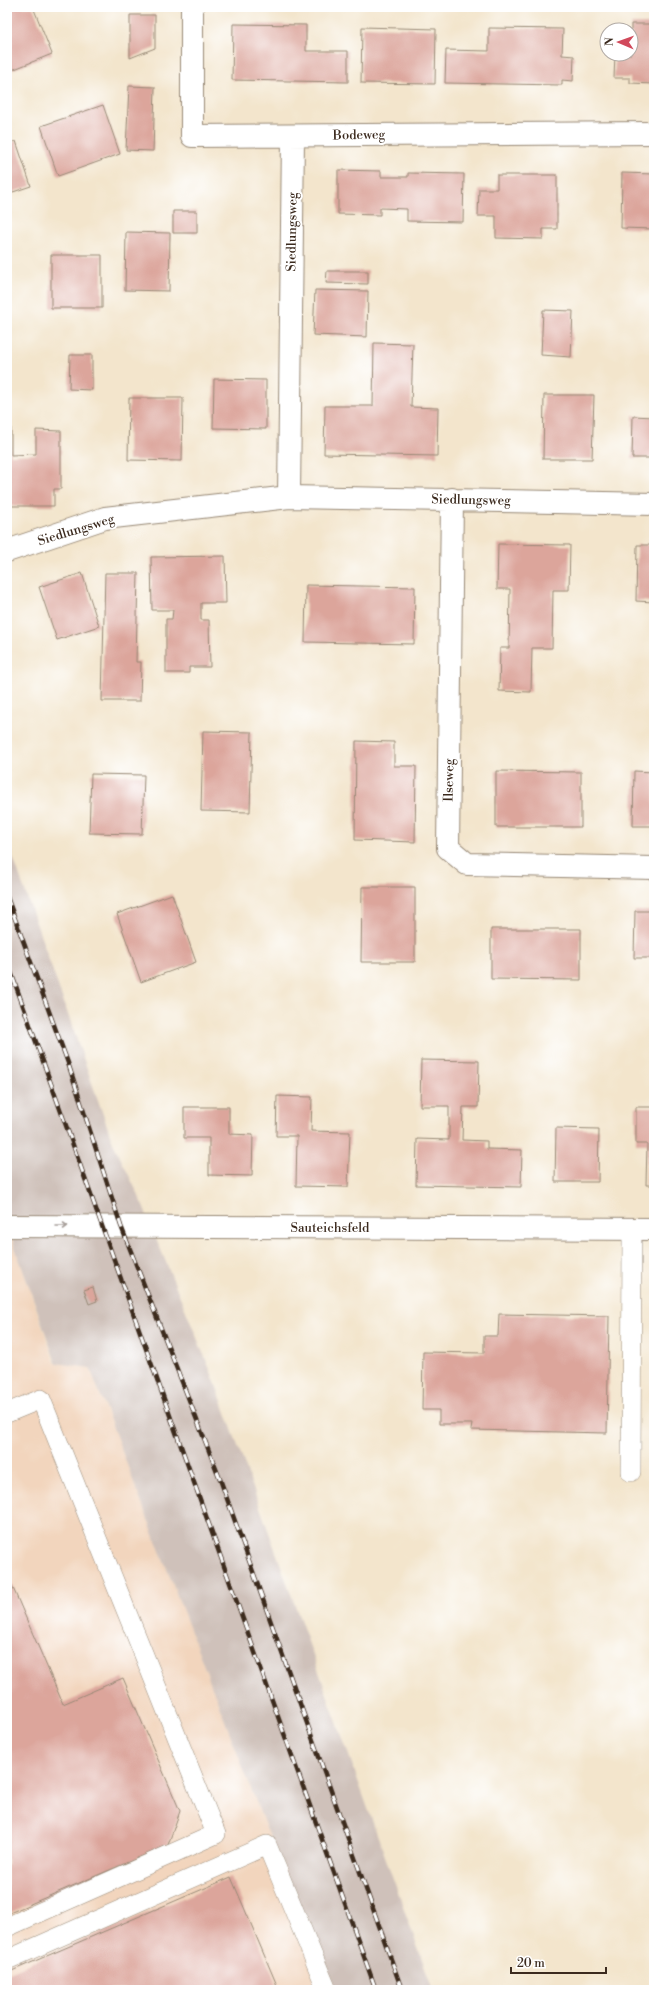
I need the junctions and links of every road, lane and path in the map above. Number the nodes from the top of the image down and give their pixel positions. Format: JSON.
{"nodes":[{"id":1,"x":192,"y":7,"type":"edge"},
{"id":2,"x":654,"y":133,"type":"edge"},
{"id":3,"x":293,"y":136,"type":"junction"},
{"id":4,"x":289,"y":497,"type":"junction"},
{"id":5,"x":452,"y":499,"type":"junction"},
{"id":6,"x":654,"y":504,"type":"edge"},
{"id":7,"x":7,"y":551,"type":"edge"},
{"id":8,"x":654,"y":868,"type":"edge"},
{"id":9,"x":15,"y":1226,"type":"edge"},
{"id":10,"x":632,"y":1228,"type":"junction"},
{"id":11,"x":654,"y":1229,"type":"edge"},
{"id":12,"x":7,"y":1413,"type":"edge"},
{"id":13,"x":631,"y":1472,"type":"dead end"},
{"id":14,"x":7,"y":1927,"type":"edge"},
{"id":15,"x":7,"y":1960,"type":"edge"},
{"id":16,"x":327,"y":1990,"type":"edge"}],
"edges":[{"from":1,"to":3,"type":"street","name":"Bodeweg"},
{"from":2,"to":3,"type":"street","name":"Bodeweg"},
{"from":3,"to":4,"type":"street","name":"Siedlungsweg"},
{"from":4,"to":5,"type":"street","name":"Siedlungsweg"},
{"from":4,"to":7,"type":"street","name":"Siedlungsweg"},
{"from":5,"to":6,"type":"street","name":"Siedlungsweg"},
{"from":5,"to":8,"type":"street","name":"Ilseweg"},
{"from":9,"to":10,"type":"street","name":"Sauteichsfeld","one_way":true},
{"from":10,"to":11,"type":"street","name":"Sauteichsfeld"},
{"from":10,"to":13,"type":"lane"},
{"from":12,"to":14,"type":"lane"},
{"from":15,"to":16,"type":"lane"}]}
